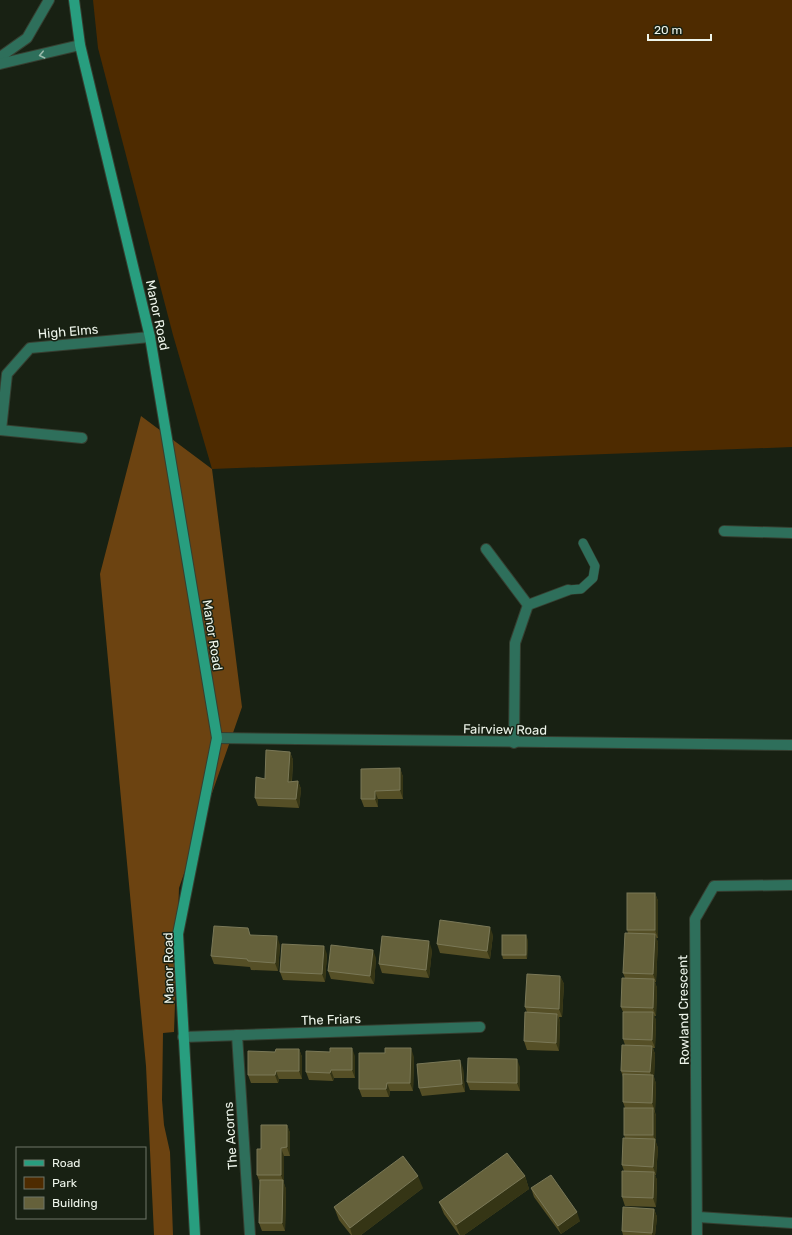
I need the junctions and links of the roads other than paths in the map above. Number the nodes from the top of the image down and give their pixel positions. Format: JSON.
{"nodes":[{"id":1,"x":49,"y":0,"type":"edge"},
{"id":2,"x":74,"y":0,"type":"edge"},
{"id":3,"x":80,"y":46,"type":"junction"},
{"id":4,"x":0,"y":57,"type":"edge"},
{"id":5,"x":0,"y":64,"type":"edge"},
{"id":6,"x":150,"y":337,"type":"junction"},
{"id":7,"x":0,"y":430,"type":"edge"},
{"id":8,"x":82,"y":438,"type":"dead end"},
{"id":9,"x":724,"y":531,"type":"dead end"},
{"id":10,"x":792,"y":533,"type":"edge"},
{"id":11,"x":583,"y":542,"type":"dead end"},
{"id":12,"x":486,"y":549,"type":"dead end"},
{"id":13,"x":568,"y":590,"type":"joint"},
{"id":14,"x":528,"y":605,"type":"junction"},
{"id":15,"x":217,"y":738,"type":"junction"},
{"id":16,"x":514,"y":743,"type":"junction"},
{"id":17,"x":792,"y":745,"type":"edge"},
{"id":18,"x":792,"y":885,"type":"edge"},
{"id":19,"x":480,"y":1027,"type":"dead end"},
{"id":20,"x":237,"y":1035,"type":"junction"},
{"id":21,"x":183,"y":1037,"type":"junction"},
{"id":22,"x":698,"y":1217,"type":"junction"},
{"id":23,"x":792,"y":1223,"type":"edge"},
{"id":24,"x":195,"y":1235,"type":"edge"},
{"id":25,"x":250,"y":1235,"type":"edge"},
{"id":26,"x":697,"y":1235,"type":"edge"}],
"edges":[{"from":1,"to":4,"type":"street"},
{"from":2,"to":3,"type":"main road","name":"Manor Road"},
{"from":3,"to":5,"type":"street","one_way":true},
{"from":3,"to":6,"type":"main road","name":"Manor Road"},
{"from":6,"to":7,"type":"street","name":"High Elms"},
{"from":6,"to":15,"type":"main road","name":"Manor Road"},
{"from":7,"to":8,"type":"street","name":"High Elms"},
{"from":9,"to":10,"type":"street"},
{"from":11,"to":13,"type":"lane"},
{"from":12,"to":14,"type":"street"},
{"from":13,"to":14,"type":"street"},
{"from":14,"to":16,"type":"street"},
{"from":15,"to":16,"type":"street","name":"Fairview Road"},
{"from":15,"to":21,"type":"main road","name":"Manor Road"},
{"from":16,"to":17,"type":"street","name":"Fairview Road"},
{"from":18,"to":22,"type":"street","name":"Rowland Crescent"},
{"from":19,"to":20,"type":"street","name":"The Friars"},
{"from":20,"to":21,"type":"street","name":"The Friars"},
{"from":20,"to":25,"type":"street","name":"The Acorns"},
{"from":21,"to":24,"type":"main road","name":"Manor Road"},
{"from":22,"to":23,"type":"street"},
{"from":22,"to":26,"type":"street","name":"Rowland Crescent"}]}
